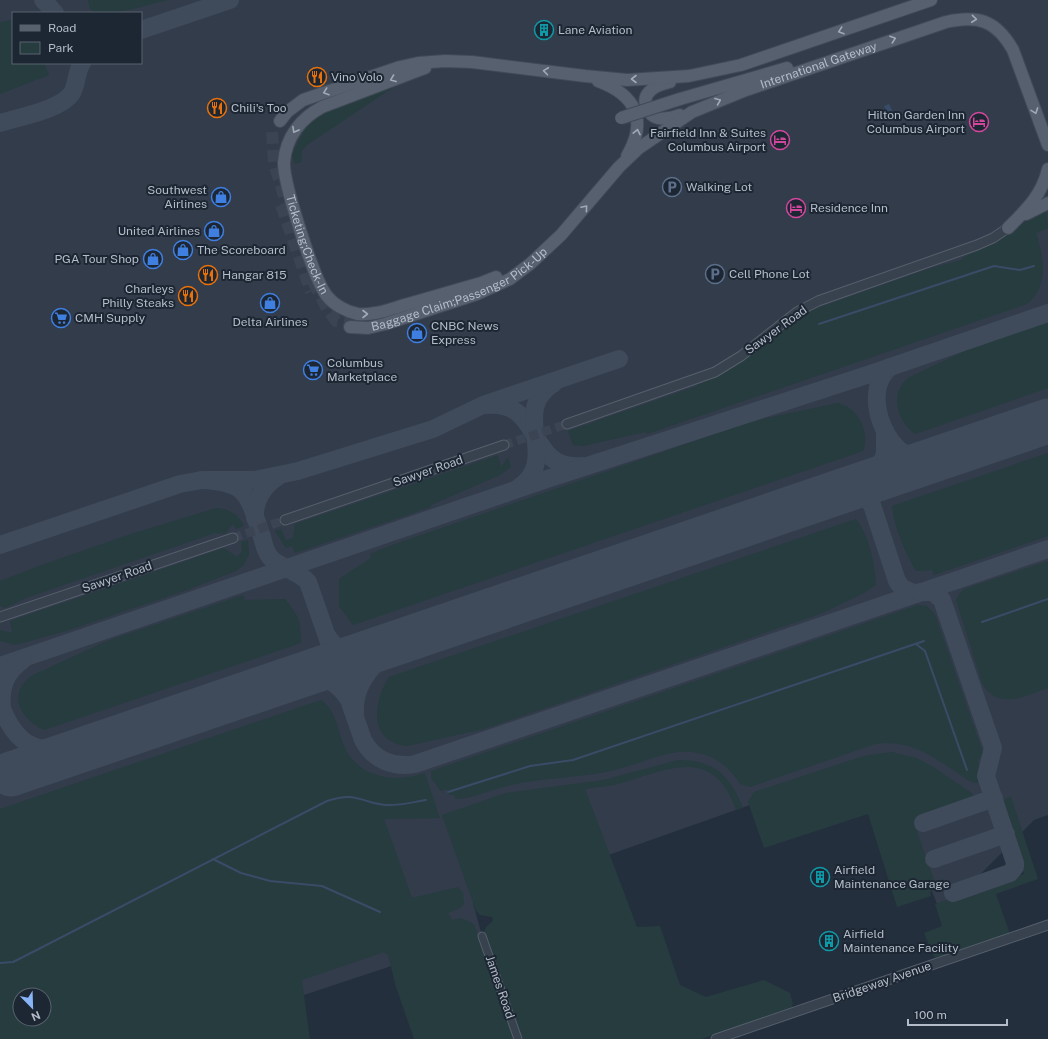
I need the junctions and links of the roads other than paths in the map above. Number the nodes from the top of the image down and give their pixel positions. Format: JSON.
{"nodes":[{"id":1,"x":931,"y":0,"type":"edge"},
{"id":2,"x":854,"y":53,"type":"junction"},
{"id":3,"x":472,"y":62,"type":"junction"},
{"id":4,"x":714,"y":72,"type":"junction"},
{"id":5,"x":585,"y":76,"type":"junction"},
{"id":6,"x":692,"y":112,"type":"junction"},
{"id":7,"x":621,"y":118,"type":"dead end"},
{"id":8,"x":280,"y":121,"type":"dead end"},
{"id":9,"x":1048,"y":144,"type":"edge"},
{"id":10,"x":1048,"y":151,"type":"edge"},
{"id":11,"x":619,"y":167,"type":"junction"},
{"id":12,"x":1048,"y":169,"type":"edge"},
{"id":13,"x":1048,"y":203,"type":"edge"},
{"id":14,"x":1008,"y":228,"type":"junction"},
{"id":15,"x":561,"y":235,"type":"junction"},
{"id":16,"x":350,"y":327,"type":"tunnel mouth"},
{"id":17,"x":567,"y":424,"type":"tunnel mouth"},
{"id":18,"x":504,"y":445,"type":"tunnel mouth"},
{"id":19,"x":285,"y":520,"type":"tunnel mouth"},
{"id":20,"x":233,"y":538,"type":"tunnel mouth"},
{"id":21,"x":0,"y":617,"type":"edge"},
{"id":22,"x":1048,"y":925,"type":"edge"},
{"id":23,"x":482,"y":936,"type":"dead end"},
{"id":24,"x":518,"y":1039,"type":"edge"},
{"id":25,"x":716,"y":1039,"type":"edge"}],
"edges":[{"from":1,"to":4,"type":"main road","name":"International Gateway","one_way":true},
{"from":6,"to":2,"type":"main road","name":"International Gateway","one_way":true},
{"from":2,"to":7,"type":"main road","bridge":true},
{"from":2,"to":9,"type":"main road","name":"International Gateway","one_way":true},
{"from":5,"to":3,"type":"main road","name":"International Gateway","one_way":true},
{"from":3,"to":8,"type":"main road","one_way":true},
{"from":3,"to":15,"type":"main road","name":"Ticketing;Check-In","one_way":true},
{"from":4,"to":5,"type":"main road","name":"International Gateway","one_way":true},
{"from":4,"to":6,"type":"main road"},
{"from":11,"to":5,"type":"main road","one_way":true},
{"from":6,"to":11,"type":"main road","name":"International Gateway"},
{"from":9,"to":10,"type":"main road"},
{"from":15,"to":11,"type":"main road","name":"International Gateway","one_way":true},
{"from":12,"to":14,"type":"main road"},
{"from":13,"to":14,"type":"main road"},
{"from":14,"to":17,"type":"street","name":"Sawyer Road"},
{"from":15,"to":16,"type":"main road","name":"Baggage Claim;Passenger Pick-Up"},
{"from":18,"to":19,"type":"street","name":"Sawyer Road"},
{"from":20,"to":21,"type":"street","name":"Sawyer Road"},
{"from":22,"to":25,"type":"street","name":"Bridgeway Avenue"},
{"from":23,"to":24,"type":"street","name":"James Road"}]}
